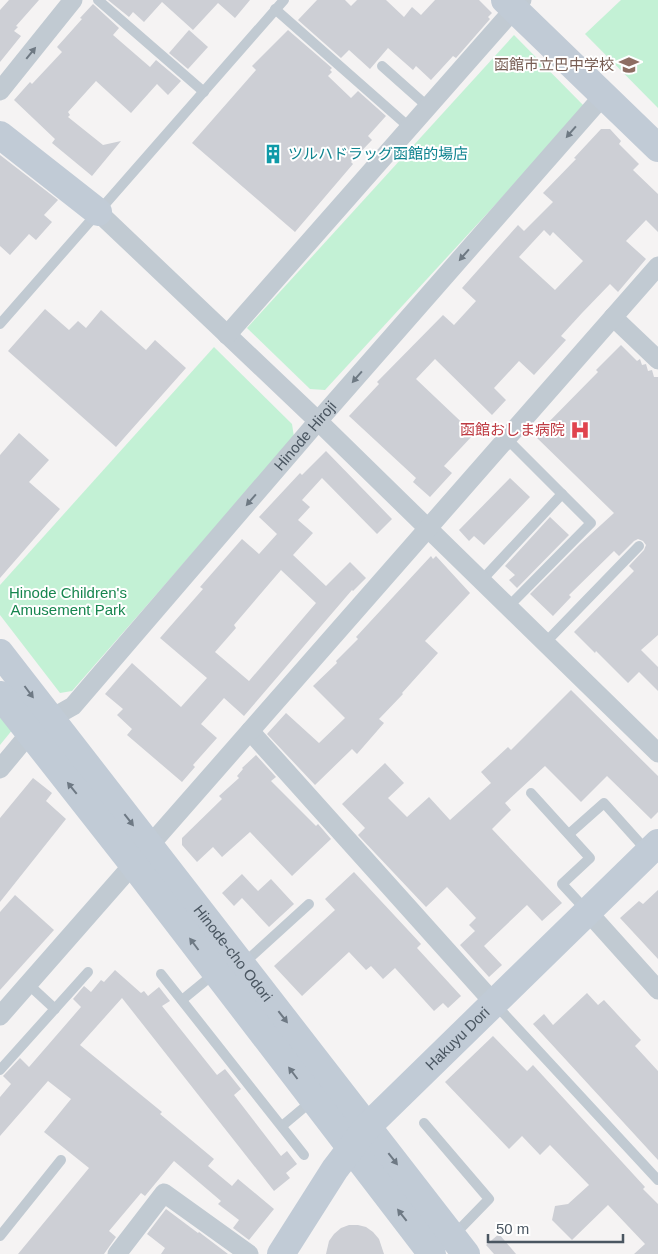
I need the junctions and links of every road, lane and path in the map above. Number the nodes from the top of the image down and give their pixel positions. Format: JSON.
{"nodes":[{"id":1,"x":73,"y":0,"type":"edge"},
{"id":2,"x":98,"y":0,"type":"edge"},
{"id":3,"x":284,"y":0,"type":"edge"},
{"id":4,"x":514,"y":3,"type":"edge"},
{"id":5,"x":275,"y":9,"type":"junction"},
{"id":6,"x":382,"y":66,"type":"dead end"},
{"id":7,"x":0,"y":91,"type":"edge"},
{"id":8,"x":204,"y":92,"type":"junction"},
{"id":9,"x":603,"y":96,"type":"junction"},
{"id":10,"x":427,"y":106,"type":"junction"},
{"id":11,"x":409,"y":127,"type":"junction"},
{"id":12,"x":0,"y":136,"type":"edge"},
{"id":13,"x":658,"y":148,"type":"edge"},
{"id":14,"x":98,"y":212,"type":"junction"},
{"id":15,"x":658,"y":266,"type":"edge"},
{"id":16,"x":613,"y":317,"type":"junction"},
{"id":17,"x":0,"y":324,"type":"edge"},
{"id":18,"x":227,"y":335,"type":"junction"},
{"id":19,"x":658,"y":360,"type":"edge"},
{"id":20,"x":318,"y":421,"type":"junction"},
{"id":21,"x":507,"y":440,"type":"junction"},
{"id":22,"x":562,"y":494,"type":"junction"},
{"id":23,"x":428,"y":529,"type":"junction"},
{"id":24,"x":639,"y":546,"type":"dead end"},
{"id":25,"x":481,"y":581,"type":"junction"},
{"id":26,"x":508,"y":607,"type":"junction"},
{"id":27,"x":545,"y":643,"type":"junction"},
{"id":28,"x":0,"y":653,"type":"edge"},
{"id":29,"x":0,"y":694,"type":"edge"},
{"id":30,"x":40,"y":726,"type":"junction"},
{"id":31,"x":250,"y":731,"type":"junction"},
{"id":32,"x":658,"y":754,"type":"edge"},
{"id":33,"x":0,"y":769,"type":"edge"},
{"id":34,"x":531,"y":793,"type":"dead end"},
{"id":35,"x":569,"y":834,"type":"junction"},
{"id":36,"x":653,"y":848,"type":"edge"},
{"id":37,"x":141,"y":855,"type":"junction"},
{"id":38,"x":309,"y":904,"type":"dead end"},
{"id":39,"x":588,"y":912,"type":"junction"},
{"id":40,"x":242,"y":964,"type":"junction"},
{"id":41,"x":88,"y":972,"type":"dead end"},
{"id":42,"x":216,"y":972,"type":"junction"},
{"id":43,"x":161,"y":974,"type":"dead end"},
{"id":44,"x":28,"y":984,"type":"junction"},
{"id":45,"x":658,"y":990,"type":"edge"},
{"id":46,"x":182,"y":1000,"type":"junction"},
{"id":47,"x":494,"y":1003,"type":"junction"},
{"id":48,"x":55,"y":1009,"type":"junction"},
{"id":49,"x":0,"y":1016,"type":"edge"},
{"id":50,"x":0,"y":1070,"type":"edge"},
{"id":51,"x":313,"y":1100,"type":"junction"},
{"id":52,"x":424,"y":1123,"type":"dead end"},
{"id":53,"x":282,"y":1126,"type":"junction"},
{"id":54,"x":368,"y":1126,"type":"junction"},
{"id":55,"x":351,"y":1149,"type":"junction"},
{"id":56,"x":304,"y":1155,"type":"dead end"},
{"id":57,"x":60,"y":1160,"type":"dead end"},
{"id":58,"x":658,"y":1180,"type":"edge"},
{"id":59,"x":0,"y":1236,"type":"edge"},
{"id":60,"x":460,"y":1245,"type":"edge"},
{"id":61,"x":117,"y":1254,"type":"edge"},
{"id":62,"x":249,"y":1254,"type":"edge"},
{"id":63,"x":281,"y":1254,"type":"edge"},
{"id":64,"x":432,"y":1254,"type":"edge"}],
"edges":[{"from":7,"to":1,"type":"street","one_way":true},
{"from":2,"to":8,"type":"lane"},
{"from":3,"to":5,"type":"lane"},
{"from":4,"to":9,"type":"street"},
{"from":4,"to":10,"type":"street"},
{"from":5,"to":8,"type":"lane"},
{"from":5,"to":11,"type":"lane"},
{"from":6,"to":10,"type":"lane"},
{"from":8,"to":14,"type":"lane"},
{"from":9,"to":13,"type":"street"},
{"from":9,"to":20,"type":"street","name":"Hinode Hiroji","one_way":true},
{"from":10,"to":11,"type":"street"},
{"from":11,"to":18,"type":"street"},
{"from":12,"to":14,"type":"street"},
{"from":14,"to":17,"type":"lane"},
{"from":14,"to":18,"type":"street"},
{"from":15,"to":16,"type":"street"},
{"from":16,"to":19,"type":"street"},
{"from":16,"to":21,"type":"street"},
{"from":18,"to":20,"type":"street"},
{"from":20,"to":23,"type":"street"},
{"from":20,"to":30,"type":"street","name":"Hinode Hiroji","one_way":true},
{"from":21,"to":22,"type":"lane"},
{"from":21,"to":23,"type":"street"},
{"from":22,"to":25,"type":"lane"},
{"from":22,"to":26,"type":"lane"},
{"from":23,"to":25,"type":"street"},
{"from":23,"to":31,"type":"street"},
{"from":24,"to":27,"type":"lane"},
{"from":25,"to":26,"type":"street"},
{"from":26,"to":27,"type":"street"},
{"from":27,"to":32,"type":"street"},
{"from":28,"to":30,"type":"street","name":"Hinode-cho Odori","one_way":true},
{"from":29,"to":30,"type":"street","name":"Hinode-cho Odori"},
{"from":30,"to":33,"type":"street","name":"Hinode Hiroji"},
{"from":30,"to":37,"type":"street","name":"Hinode-cho Odori"},
{"from":31,"to":37,"type":"street"},
{"from":31,"to":47,"type":"street"},
{"from":34,"to":35,"type":"lane"},
{"from":35,"to":36,"type":"lane"},
{"from":35,"to":39,"type":"lane"},
{"from":36,"to":39,"type":"street","name":"Hakuyu Dori"},
{"from":37,"to":40,"type":"street","name":"Hinode-cho Odori"},
{"from":42,"to":37,"type":"street","name":"Hinode-cho Odori","one_way":true},
{"from":37,"to":44,"type":"street"},
{"from":38,"to":40,"type":"lane"},
{"from":39,"to":45,"type":"street"},
{"from":39,"to":47,"type":"street","name":"Hakuyu Dori"},
{"from":40,"to":54,"type":"street","name":"Hinode-cho Odori","one_way":true},
{"from":41,"to":48,"type":"lane"},
{"from":42,"to":46,"type":"lane"},
{"from":51,"to":42,"type":"street","name":"Hinode-cho Odori","one_way":true},
{"from":43,"to":46,"type":"lane"},
{"from":44,"to":48,"type":"lane"},
{"from":44,"to":49,"type":"street"},
{"from":46,"to":53,"type":"lane"},
{"from":47,"to":54,"type":"street","name":"Hakuyu Dori"},
{"from":47,"to":58,"type":"lane"},
{"from":48,"to":50,"type":"lane"},
{"from":51,"to":53,"type":"lane"},
{"from":51,"to":55,"type":"street","name":"Hinode-cho Odori"},
{"from":52,"to":60,"type":"lane"},
{"from":53,"to":56,"type":"lane"},
{"from":54,"to":55,"type":"street","name":"Hakuyu Dori"},
{"from":54,"to":60,"type":"street","name":"Hinode-cho Odori","one_way":true},
{"from":55,"to":63,"type":"street","name":"Hakuyu Dori"},
{"from":64,"to":55,"type":"street","name":"Hinode-cho Odori","one_way":true},
{"from":57,"to":59,"type":"lane"},
{"from":61,"to":62,"type":"street"}]}
